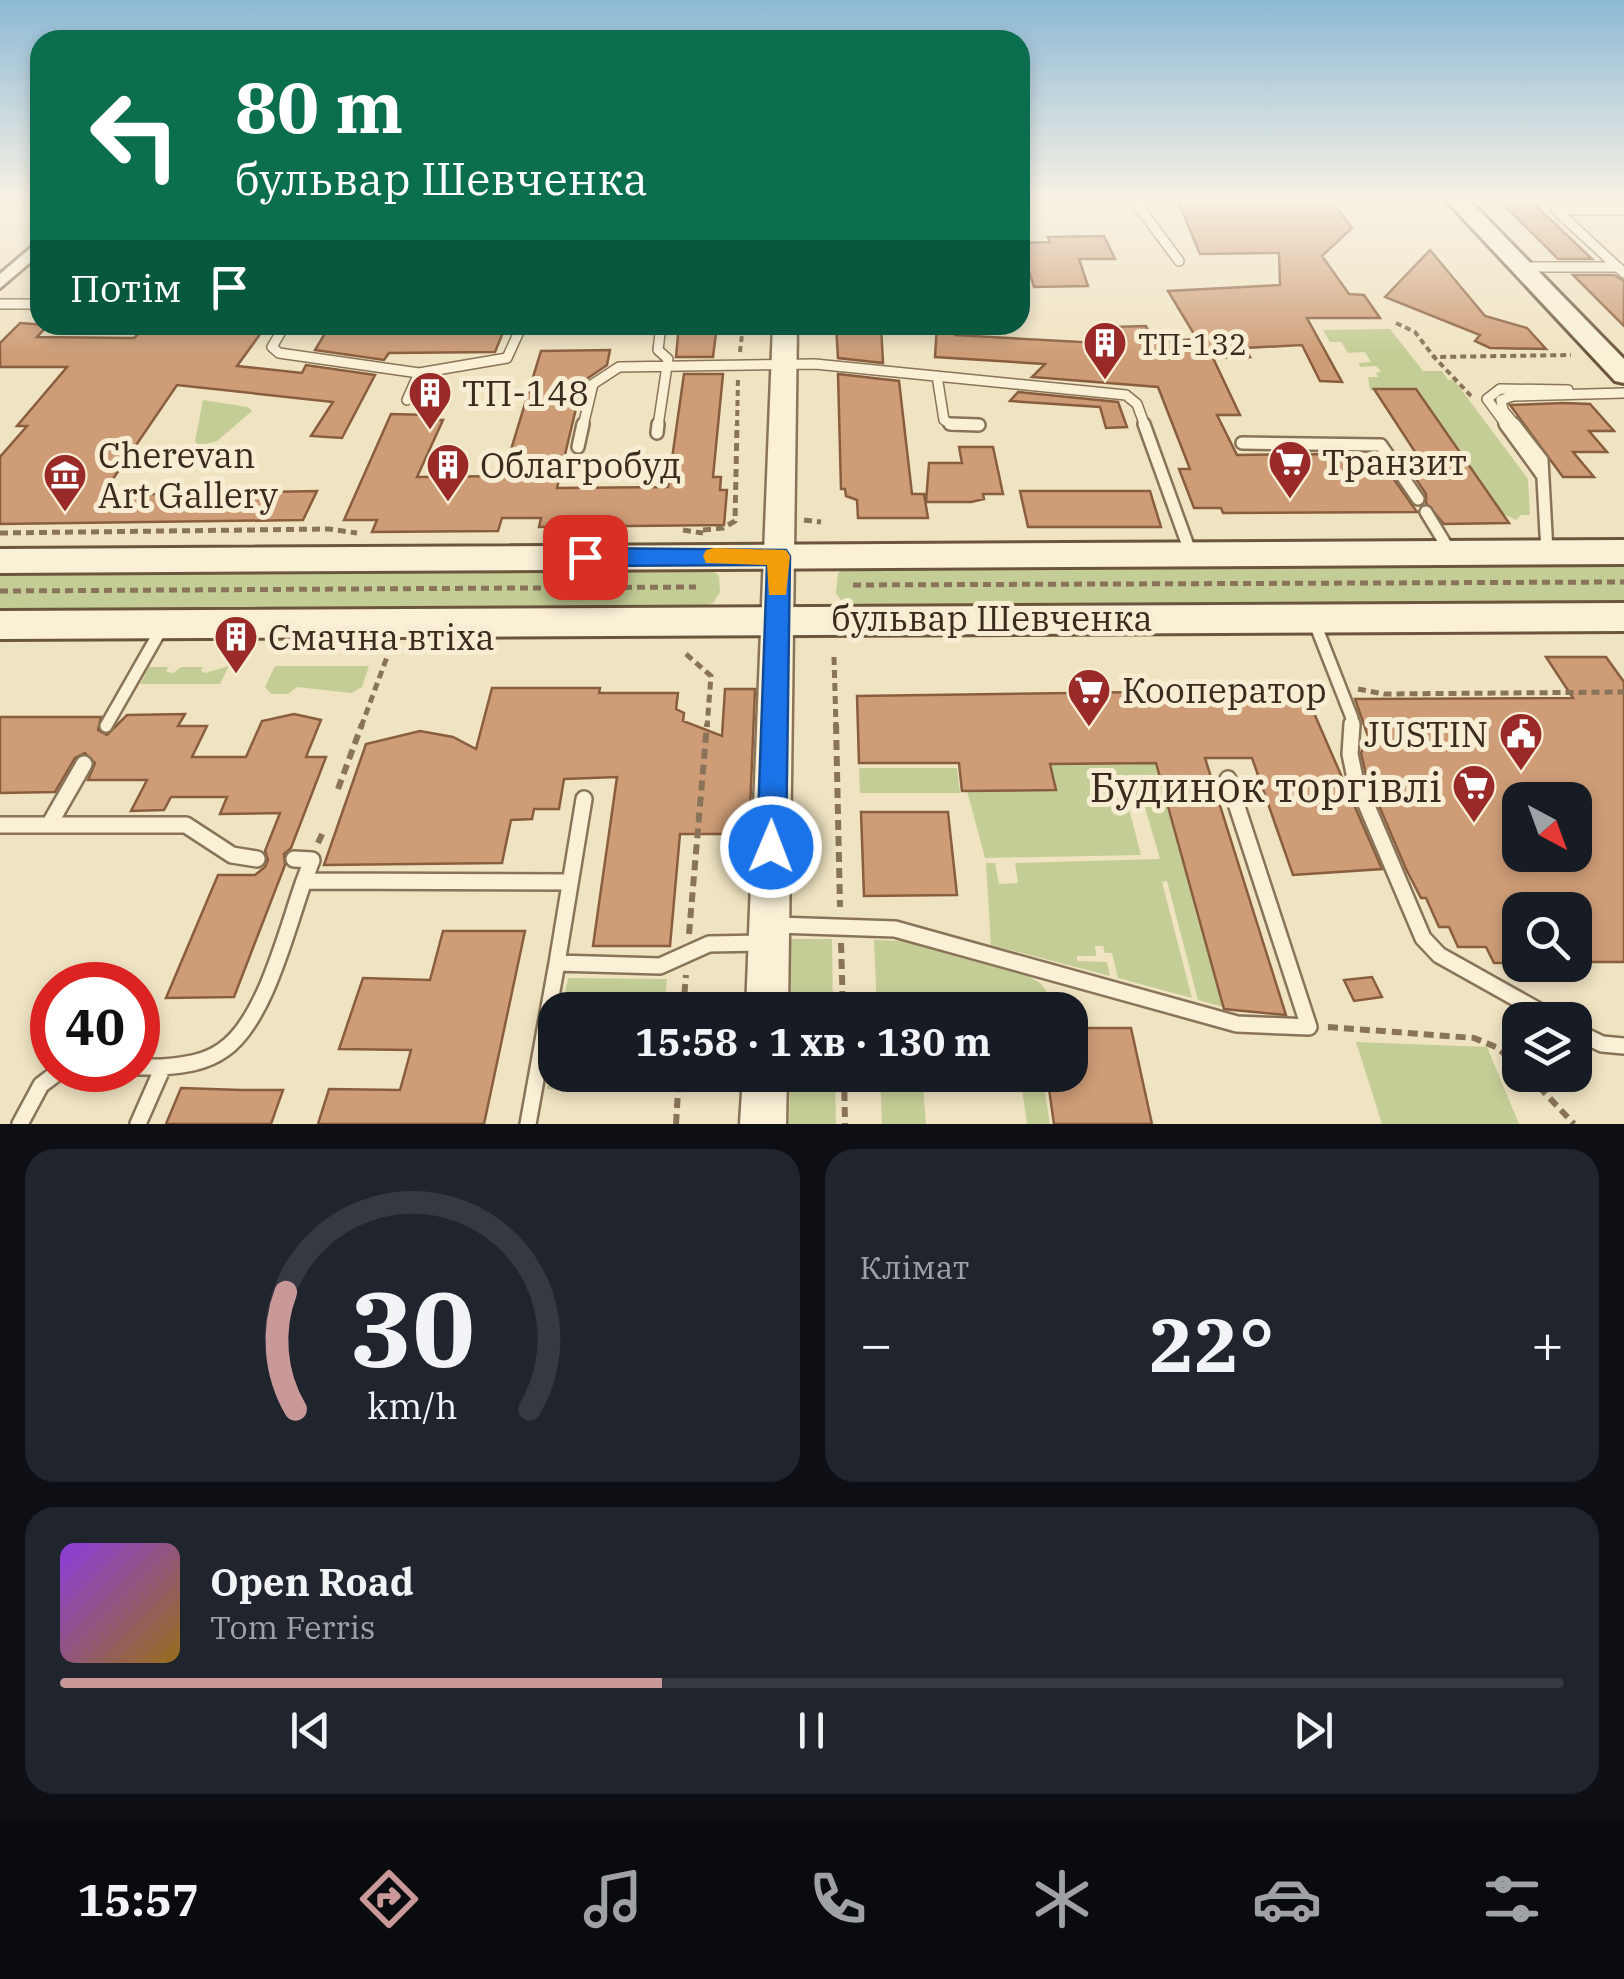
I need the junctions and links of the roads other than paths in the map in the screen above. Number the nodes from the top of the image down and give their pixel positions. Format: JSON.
{"nodes":[{"id":1,"x":1172,"y":251,"type":"edge"},
{"id":2,"x":1506,"y":251,"type":"edge"},
{"id":3,"x":1601,"y":251,"type":"edge"},
{"id":4,"x":30,"y":254,"type":"edge"},
{"id":5,"x":1179,"y":261,"type":"dead end"},
{"id":6,"x":1520,"y":266,"type":"junction"},
{"id":7,"x":1621,"y":270,"type":"edge"},
{"id":8,"x":0,"y":283,"type":"edge"},
{"id":9,"x":0,"y":304,"type":"edge"},
{"id":10,"x":30,"y":304,"type":"edge"},
{"id":11,"x":279,"y":335,"type":"edge"},
{"id":12,"x":517,"y":335,"type":"edge"},
{"id":13,"x":660,"y":335,"type":"edge"},
{"id":14,"x":785,"y":335,"type":"edge"},
{"id":15,"x":1613,"y":353,"type":"edge"},
{"id":16,"x":784,"y":364,"type":"junction"},
{"id":17,"x":668,"y":366,"type":"junction"},
{"id":18,"x":419,"y":373,"type":"junction"},
{"id":19,"x":1624,"y":375,"type":"edge"},
{"id":20,"x":936,"y":376,"type":"junction"},
{"id":21,"x":1624,"y":393,"type":"edge"},
{"id":22,"x":407,"y":400,"type":"dead end"},
{"id":23,"x":979,"y":426,"type":"dead end"},
{"id":24,"x":657,"y":434,"type":"dead end"},
{"id":25,"x":1242,"y":443,"type":"dead end"},
{"id":26,"x":578,"y":447,"type":"dead end"},
{"id":27,"x":1418,"y":499,"type":"dead end"},
{"id":28,"x":1426,"y":512,"type":"dead end"},
{"id":29,"x":1547,"y":552,"type":"junction"},
{"id":30,"x":1624,"y":552,"type":"edge"},
{"id":31,"x":1450,"y":553,"type":"junction"},
{"id":32,"x":1191,"y":554,"type":"junction"},
{"id":33,"x":778,"y":556,"type":"junction"},
{"id":34,"x":0,"y":560,"type":"edge"},
{"id":35,"x":1313,"y":616,"type":"junction"},
{"id":36,"x":1624,"y":617,"type":"edge"},
{"id":37,"x":777,"y":620,"type":"junction"},
{"id":38,"x":164,"y":624,"type":"junction"},
{"id":39,"x":0,"y":625,"type":"edge"},
{"id":40,"x":106,"y":726,"type":"dead end"},
{"id":41,"x":84,"y":764,"type":"dead end"},
{"id":42,"x":1228,"y":779,"type":"dead end"},
{"id":43,"x":584,"y":800,"type":"dead end"},
{"id":44,"x":0,"y":824,"type":"edge"},
{"id":45,"x":49,"y":825,"type":"junction"},
{"id":46,"x":257,"y":859,"type":"dead end"},
{"id":47,"x":294,"y":860,"type":"dead end"},
{"id":48,"x":304,"y":881,"type":"junction"},
{"id":49,"x":570,"y":882,"type":"junction"},
{"id":50,"x":769,"y":934,"type":"junction"},
{"id":51,"x":557,"y":963,"type":"junction"},
{"id":52,"x":767,"y":992,"type":"edge"},
{"id":53,"x":1524,"y":1002,"type":"edge"},
{"id":54,"x":1592,"y":1039,"type":"edge"},
{"id":55,"x":1624,"y":1046,"type":"edge"},
{"id":56,"x":160,"y":1067,"type":"edge"},
{"id":57,"x":163,"y":1067,"type":"junction"},
{"id":58,"x":37,"y":1092,"type":"edge"},
{"id":59,"x":764,"y":1092,"type":"edge"},
{"id":60,"x":20,"y":1124,"type":"edge"},
{"id":61,"x":138,"y":1124,"type":"edge"},
{"id":62,"x":528,"y":1124,"type":"edge"},
{"id":63,"x":763,"y":1124,"type":"edge"}],
"edges":[{"from":1,"to":5,"type":"lane"},
{"from":2,"to":6,"type":"main road"},
{"from":3,"to":7,"type":"lane"},
{"from":4,"to":8,"type":"street"},
{"from":6,"to":7,"type":"lane"},
{"from":6,"to":15,"type":"main road"},
{"from":9,"to":10,"type":"lane"},
{"from":11,"to":18,"type":"lane"},
{"from":12,"to":18,"type":"lane"},
{"from":13,"to":17,"type":"lane"},
{"from":14,"to":16,"type":"street"},
{"from":15,"to":19,"type":"main road"},
{"from":16,"to":17,"type":"lane"},
{"from":16,"to":20,"type":"lane"},
{"from":16,"to":33,"type":"street"},
{"from":17,"to":24,"type":"lane"},
{"from":17,"to":26,"type":"lane"},
{"from":18,"to":22,"type":"lane"},
{"from":20,"to":23,"type":"lane"},
{"from":20,"to":32,"type":"lane"},
{"from":21,"to":29,"type":"lane"},
{"from":25,"to":27,"type":"lane"},
{"from":28,"to":31,"type":"lane"},
{"from":29,"to":30,"type":"main road","name":"бульвар Шевченка"},
{"from":29,"to":31,"type":"main road","name":"бульвар Шевченка"},
{"from":31,"to":32,"type":"main road","name":"бульвар Шевченка"},
{"from":32,"to":33,"type":"main road","name":"бульвар Шевченка"},
{"from":33,"to":34,"type":"main road","name":"бульвар Шевченка"},
{"from":33,"to":37,"type":"street"},
{"from":35,"to":36,"type":"main road","name":"бульвар Шевченка"},
{"from":35,"to":37,"type":"main road","name":"бульвар Шевченка"},
{"from":35,"to":53,"type":"lane"},
{"from":37,"to":38,"type":"main road","name":"бульвар Шевченка"},
{"from":37,"to":50,"type":"street"},
{"from":38,"to":39,"type":"main road","name":"бульвар Шевченка"},
{"from":38,"to":40,"type":"lane"},
{"from":41,"to":45,"type":"lane"},
{"from":42,"to":50,"type":"lane"},
{"from":43,"to":49,"type":"lane"},
{"from":44,"to":45,"type":"lane"},
{"from":45,"to":46,"type":"lane"},
{"from":47,"to":48,"type":"lane"},
{"from":48,"to":49,"type":"lane"},
{"from":48,"to":57,"type":"lane"},
{"from":49,"to":51,"type":"lane"},
{"from":50,"to":51,"type":"lane"},
{"from":50,"to":52,"type":"street"},
{"from":51,"to":62,"type":"lane"},
{"from":54,"to":55,"type":"lane"},
{"from":56,"to":57,"type":"lane"},
{"from":57,"to":61,"type":"lane"},
{"from":58,"to":60,"type":"lane"},
{"from":59,"to":63,"type":"street"}]}
